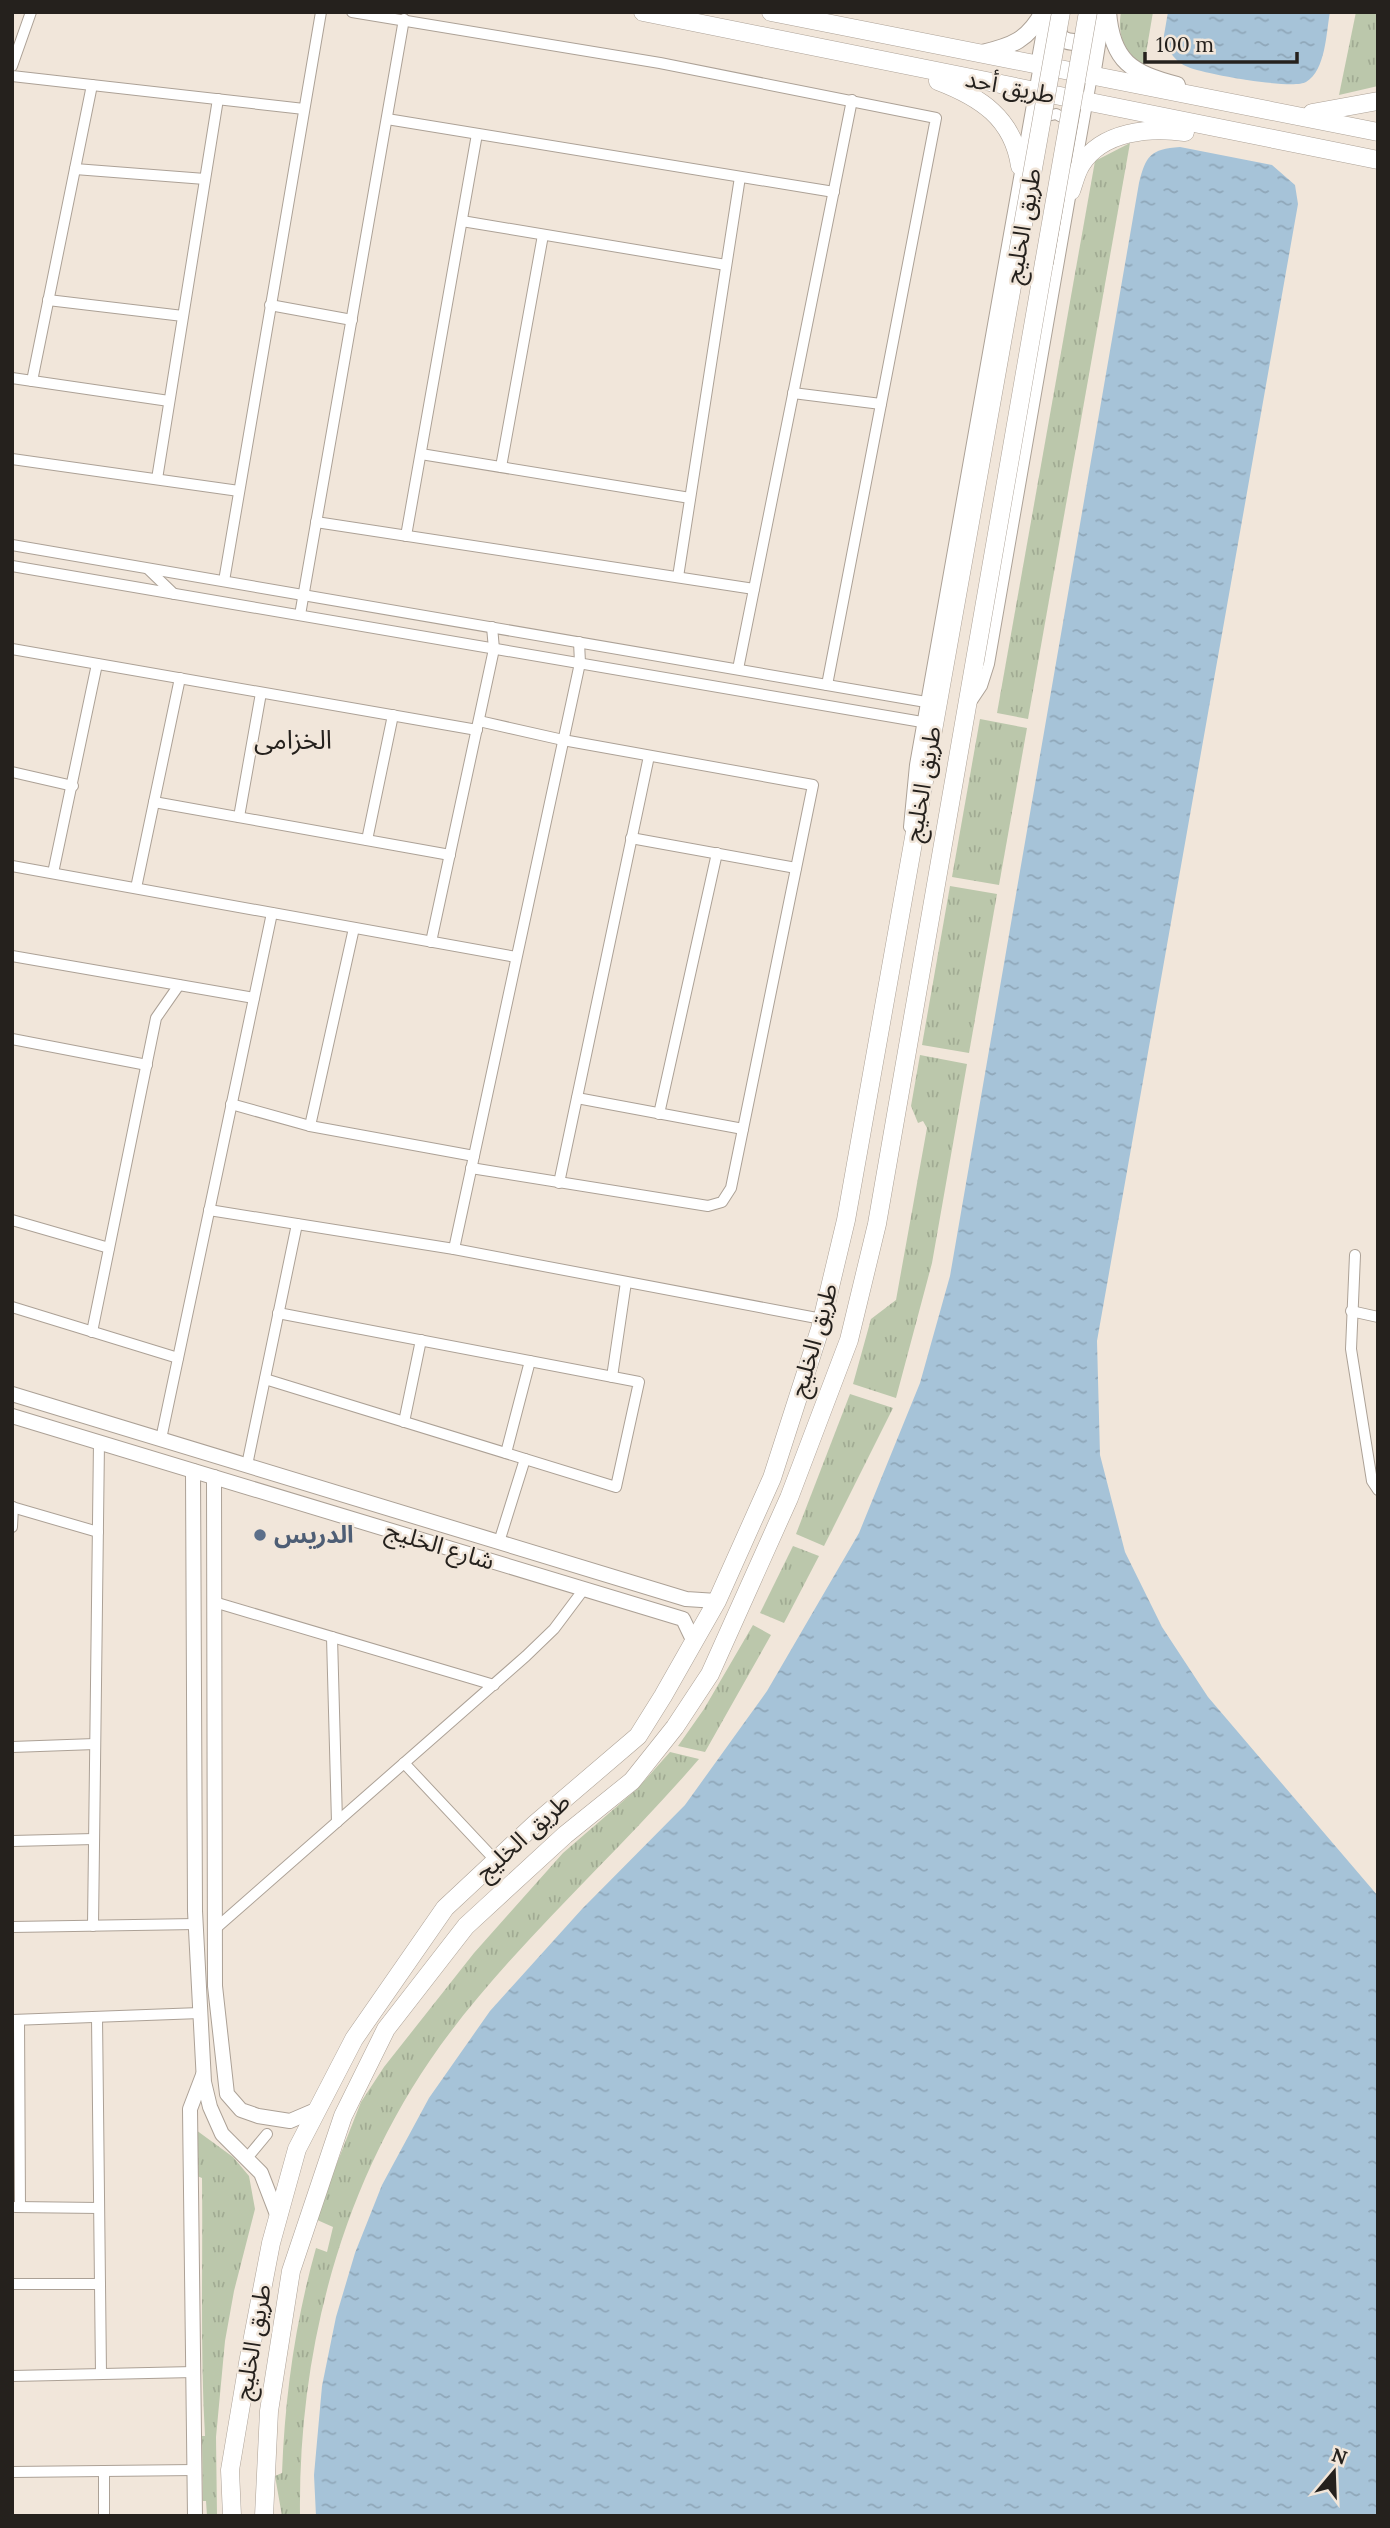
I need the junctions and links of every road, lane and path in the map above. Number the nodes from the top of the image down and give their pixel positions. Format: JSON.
{"nodes":[{"id":1,"x":31,"y":12,"type":"edge"},
{"id":2,"x":321,"y":12,"type":"edge"},
{"id":3,"x":352,"y":12,"type":"edge"},
{"id":4,"x":643,"y":12,"type":"edge"},
{"id":5,"x":771,"y":12,"type":"edge"},
{"id":6,"x":1043,"y":12,"type":"edge"},
{"id":7,"x":1051,"y":12,"type":"edge"},
{"id":8,"x":1061,"y":12,"type":"edge"},
{"id":9,"x":1100,"y":13,"type":"edge"},
{"id":10,"x":404,"y":19,"type":"junction"},
{"id":11,"x":979,"y":53,"type":"junction"},
{"id":12,"x":1039,"y":65,"type":"junction"},
{"id":13,"x":12,"y":66,"type":"edge"},
{"id":14,"x":917,"y":68,"type":"junction"},
{"id":15,"x":1092,"y":75,"type":"junction"},
{"id":16,"x":12,"y":76,"type":"edge"},
{"id":17,"x":92,"y":85,"type":"junction"},
{"id":18,"x":1034,"y":91,"type":"junction"},
{"id":19,"x":1194,"y":96,"type":"junction"},
{"id":20,"x":218,"y":99,"type":"junction"},
{"id":21,"x":852,"y":100,"type":"junction"},
{"id":22,"x":1087,"y":102,"type":"junction"},
{"id":23,"x":1378,"y":102,"type":"edge"},
{"id":24,"x":304,"y":109,"type":"junction"},
{"id":25,"x":1288,"y":114,"type":"junction"},
{"id":26,"x":387,"y":119,"type":"junction"},
{"id":27,"x":1215,"y":128,"type":"junction"},
{"id":28,"x":1378,"y":132,"type":"edge"},
{"id":29,"x":477,"y":134,"type":"junction"},
{"id":30,"x":1022,"y":158,"type":"junction"},
{"id":31,"x":1378,"y":160,"type":"edge"},
{"id":32,"x":1076,"y":166,"type":"junction"},
{"id":33,"x":75,"y":169,"type":"junction"},
{"id":34,"x":740,"y":177,"type":"junction"},
{"id":35,"x":205,"y":179,"type":"junction"},
{"id":36,"x":834,"y":191,"type":"junction"},
{"id":37,"x":1071,"y":191,"type":"junction"},
{"id":38,"x":461,"y":221,"type":"junction"},
{"id":39,"x":543,"y":235,"type":"junction"},
{"id":40,"x":726,"y":265,"type":"junction"},
{"id":41,"x":48,"y":300,"type":"junction"},
{"id":42,"x":270,"y":305,"type":"junction"},
{"id":43,"x":183,"y":316,"type":"junction"},
{"id":44,"x":352,"y":320,"type":"junction"},
{"id":45,"x":12,"y":378,"type":"edge"},
{"id":46,"x":32,"y":381,"type":"junction"},
{"id":47,"x":793,"y":393,"type":"junction"},
{"id":48,"x":169,"y":401,"type":"junction"},
{"id":49,"x":881,"y":404,"type":"junction"},
{"id":50,"x":421,"y":454,"type":"junction"},
{"id":51,"x":12,"y":459,"type":"edge"},
{"id":52,"x":500,"y":467,"type":"junction"},
{"id":53,"x":156,"y":479,"type":"junction"},
{"id":54,"x":239,"y":491,"type":"junction"},
{"id":55,"x":690,"y":498,"type":"junction"},
{"id":56,"x":316,"y":522,"type":"junction"},
{"id":57,"x":406,"y":536,"type":"junction"},
{"id":58,"x":12,"y":545,"type":"edge"},
{"id":59,"x":12,"y":566,"type":"edge"},
{"id":60,"x":148,"y":568,"type":"junction"},
{"id":61,"x":678,"y":577,"type":"junction"},
{"id":62,"x":224,"y":581,"type":"junction"},
{"id":63,"x":754,"y":589,"type":"junction"},
{"id":64,"x":174,"y":594,"type":"junction"},
{"id":65,"x":304,"y":595,"type":"junction"},
{"id":66,"x":300,"y":615,"type":"junction"},
{"id":67,"x":492,"y":627,"type":"junction"},
{"id":68,"x":579,"y":642,"type":"junction"},
{"id":69,"x":12,"y":649,"type":"edge"},
{"id":70,"x":494,"y":649,"type":"junction"},
{"id":71,"x":580,"y":663,"type":"junction"},
{"id":72,"x":97,"y":664,"type":"junction"},
{"id":73,"x":738,"y":669,"type":"junction"},
{"id":74,"x":180,"y":678,"type":"junction"},
{"id":75,"x":827,"y":685,"type":"junction"},
{"id":76,"x":261,"y":692,"type":"junction"},
{"id":77,"x":926,"y":702,"type":"junction"},
{"id":78,"x":967,"y":709,"type":"junction"},
{"id":79,"x":393,"y":715,"type":"junction"},
{"id":80,"x":922,"y":722,"type":"junction"},
{"id":81,"x":478,"y":725,"type":"junction"},
{"id":82,"x":563,"y":740,"type":"junction"},
{"id":83,"x":649,"y":756,"type":"junction"},
{"id":84,"x":12,"y":772,"type":"edge"},
{"id":85,"x":73,"y":786,"type":"junction"},
{"id":86,"x":154,"y":802,"type":"junction"},
{"id":87,"x":239,"y":817,"type":"junction"},
{"id":88,"x":631,"y":838,"type":"junction"},
{"id":89,"x":368,"y":840,"type":"junction"},
{"id":90,"x":717,"y":853,"type":"junction"},
{"id":91,"x":450,"y":855,"type":"junction"},
{"id":92,"x":910,"y":858,"type":"junction"},
{"id":93,"x":12,"y":866,"type":"edge"},
{"id":94,"x":796,"y":868,"type":"junction"},
{"id":95,"x":53,"y":873,"type":"junction"},
{"id":96,"x":136,"y":888,"type":"junction"},
{"id":97,"x":272,"y":913,"type":"junction"},
{"id":98,"x":354,"y":928,"type":"junction"},
{"id":99,"x":431,"y":942,"type":"junction"},
{"id":100,"x":12,"y":956,"type":"edge"},
{"id":101,"x":516,"y":957,"type":"junction"},
{"id":102,"x":179,"y":985,"type":"junction"},
{"id":103,"x":254,"y":998,"type":"junction"},
{"id":104,"x":12,"y":1039,"type":"edge"},
{"id":105,"x":147,"y":1065,"type":"junction"},
{"id":106,"x":577,"y":1098,"type":"junction"},
{"id":107,"x":231,"y":1104,"type":"junction"},
{"id":108,"x":659,"y":1114,"type":"junction"},
{"id":109,"x":310,"y":1126,"type":"junction"},
{"id":110,"x":743,"y":1129,"type":"junction"},
{"id":111,"x":474,"y":1156,"type":"junction"},
{"id":112,"x":471,"y":1168,"type":"junction"},
{"id":113,"x":559,"y":1182,"type":"junction"},
{"id":114,"x":209,"y":1210,"type":"junction"},
{"id":115,"x":12,"y":1220,"type":"edge"},
{"id":116,"x":297,"y":1224,"type":"junction"},
{"id":117,"x":109,"y":1248,"type":"junction"},
{"id":118,"x":454,"y":1249,"type":"junction"},
{"id":119,"x":1354,"y":1255,"type":"dead end"},
{"id":120,"x":626,"y":1282,"type":"junction"},
{"id":121,"x":12,"y":1307,"type":"edge"},
{"id":122,"x":1351,"y":1311,"type":"junction"},
{"id":123,"x":278,"y":1312,"type":"junction"},
{"id":124,"x":1378,"y":1317,"type":"edge"},
{"id":125,"x":822,"y":1319,"type":"junction"},
{"id":126,"x":92,"y":1332,"type":"junction"},
{"id":127,"x":421,"y":1340,"type":"junction"},
{"id":128,"x":178,"y":1358,"type":"junction"},
{"id":129,"x":530,"y":1361,"type":"junction"},
{"id":130,"x":612,"y":1377,"type":"junction"},
{"id":131,"x":265,"y":1379,"type":"junction"},
{"id":132,"x":12,"y":1394,"type":"edge"},
{"id":133,"x":12,"y":1416,"type":"edge"},
{"id":134,"x":404,"y":1422,"type":"junction"},
{"id":135,"x":161,"y":1439,"type":"junction"},
{"id":136,"x":99,"y":1442,"type":"junction"},
{"id":137,"x":506,"y":1453,"type":"junction"},
{"id":138,"x":524,"y":1459,"type":"junction"},
{"id":139,"x":247,"y":1465,"type":"junction"},
{"id":140,"x":193,"y":1471,"type":"junction"},
{"id":141,"x":214,"y":1477,"type":"junction"},
{"id":142,"x":1378,"y":1490,"type":"edge"},
{"id":143,"x":13,"y":1507,"type":"edge"},
{"id":144,"x":12,"y":1528,"type":"edge"},
{"id":145,"x":98,"y":1532,"type":"junction"},
{"id":146,"x":499,"y":1542,"type":"junction"},
{"id":147,"x":584,"y":1590,"type":"junction"},
{"id":148,"x":717,"y":1601,"type":"junction"},
{"id":149,"x":214,"y":1602,"type":"junction"},
{"id":150,"x":332,"y":1637,"type":"junction"},
{"id":151,"x":694,"y":1643,"type":"junction"},
{"id":152,"x":494,"y":1685,"type":"junction"},
{"id":153,"x":95,"y":1744,"type":"junction"},
{"id":154,"x":12,"y":1747,"type":"edge"},
{"id":155,"x":404,"y":1763,"type":"junction"},
{"id":156,"x":337,"y":1822,"type":"junction"},
{"id":157,"x":94,"y":1839,"type":"junction"},
{"id":158,"x":12,"y":1841,"type":"edge"},
{"id":159,"x":496,"y":1861,"type":"junction"},
{"id":160,"x":196,"y":1924,"type":"junction"},
{"id":161,"x":93,"y":1926,"type":"junction"},
{"id":162,"x":12,"y":1927,"type":"edge"},
{"id":163,"x":215,"y":1929,"type":"junction"},
{"id":164,"x":200,"y":2013,"type":"junction"},
{"id":165,"x":97,"y":2017,"type":"junction"},
{"id":166,"x":15,"y":2020,"type":"edge"},
{"id":167,"x":203,"y":2073,"type":"junction"},
{"id":168,"x":318,"y":2109,"type":"junction"},
{"id":169,"x":16,"y":2111,"type":"edge"},
{"id":170,"x":267,"y":2134,"type":"dead end"},
{"id":171,"x":247,"y":2158,"type":"junction"},
{"id":172,"x":16,"y":2207,"type":"edge"},
{"id":173,"x":99,"y":2208,"type":"junction"},
{"id":174,"x":278,"y":2217,"type":"junction"},
{"id":175,"x":12,"y":2284,"type":"edge"},
{"id":176,"x":100,"y":2284,"type":"junction"},
{"id":177,"x":194,"y":2372,"type":"junction"},
{"id":178,"x":102,"y":2374,"type":"junction"},
{"id":179,"x":12,"y":2376,"type":"edge"},
{"id":180,"x":195,"y":2470,"type":"junction"},
{"id":181,"x":104,"y":2471,"type":"junction"},
{"id":182,"x":12,"y":2472,"type":"edge"},
{"id":183,"x":104,"y":2516,"type":"edge"},
{"id":184,"x":195,"y":2516,"type":"edge"},
{"id":185,"x":232,"y":2516,"type":"edge"},
{"id":186,"x":264,"y":2516,"type":"edge"}],
"edges":[{"from":1,"to":13,"type":"street"},
{"from":2,"to":24,"type":"street"},
{"from":3,"to":10,"type":"street"},
{"from":4,"to":14,"type":"main road","name":"طريق أحد"},
{"from":5,"to":11,"type":"main road","name":"طريق أحد"},
{"from":6,"to":11,"type":"main road"},
{"from":7,"to":9,"type":"main road"},
{"from":7,"to":12,"type":"main road"},
{"from":8,"to":92,"type":"main road","name":"طريق الخليج","bridge":true},
{"from":9,"to":15,"type":"main road"},
{"from":9,"to":19,"type":"main road"},
{"from":9,"to":78,"type":"main road","name":"طريق الخليج","bridge":true},
{"from":10,"to":21,"type":"street"},
{"from":10,"to":26,"type":"street"},
{"from":11,"to":12,"type":"main road","name":"طريق أحد"},
{"from":12,"to":15,"type":"main road","name":"طريق أحد"},
{"from":12,"to":18,"type":"street"},
{"from":14,"to":18,"type":"main road","name":"طريق أحد"},
{"from":14,"to":30,"type":"main road"},
{"from":15,"to":19,"type":"main road","name":"طريق أحد"},
{"from":15,"to":22,"type":"street"},
{"from":16,"to":17,"type":"street"},
{"from":17,"to":20,"type":"street"},
{"from":17,"to":33,"type":"street"},
{"from":18,"to":22,"type":"main road","name":"طريق أحد"},
{"from":18,"to":30,"type":"street"},
{"from":19,"to":25,"type":"main road","name":"طريق أحد"},
{"from":20,"to":24,"type":"street"},
{"from":20,"to":35,"type":"street"},
{"from":21,"to":36,"type":"street"},
{"from":21,"to":49,"type":"street"},
{"from":22,"to":27,"type":"main road","name":"طريق أحد"},
{"from":22,"to":32,"type":"street"},
{"from":23,"to":25,"type":"main road"},
{"from":24,"to":42,"type":"street"},
{"from":25,"to":28,"type":"main road","name":"طريق أحد"},
{"from":26,"to":29,"type":"street"},
{"from":26,"to":44,"type":"street"},
{"from":27,"to":31,"type":"main road","name":"طريق أحد"},
{"from":27,"to":37,"type":"main road"},
{"from":29,"to":34,"type":"street"},
{"from":29,"to":38,"type":"street"},
{"from":30,"to":32,"type":"street"},
{"from":30,"to":77,"type":"street"},
{"from":32,"to":37,"type":"street"},
{"from":33,"to":35,"type":"street"},
{"from":33,"to":41,"type":"street"},
{"from":34,"to":36,"type":"street"},
{"from":34,"to":40,"type":"street"},
{"from":35,"to":43,"type":"street"},
{"from":36,"to":47,"type":"street"},
{"from":37,"to":78,"type":"street"},
{"from":38,"to":39,"type":"street"},
{"from":38,"to":50,"type":"street"},
{"from":39,"to":40,"type":"street"},
{"from":39,"to":52,"type":"street"},
{"from":40,"to":55,"type":"street"},
{"from":41,"to":43,"type":"street"},
{"from":41,"to":46,"type":"street"},
{"from":42,"to":44,"type":"street"},
{"from":42,"to":54,"type":"street"},
{"from":43,"to":48,"type":"street"},
{"from":44,"to":56,"type":"street"},
{"from":45,"to":46,"type":"street"},
{"from":46,"to":48,"type":"street"},
{"from":47,"to":49,"type":"street"},
{"from":47,"to":63,"type":"street"},
{"from":48,"to":53,"type":"street"},
{"from":49,"to":75,"type":"street"},
{"from":50,"to":52,"type":"street"},
{"from":50,"to":57,"type":"street"},
{"from":51,"to":53,"type":"street"},
{"from":52,"to":55,"type":"street"},
{"from":53,"to":54,"type":"street"},
{"from":54,"to":62,"type":"street"},
{"from":55,"to":61,"type":"street"},
{"from":56,"to":57,"type":"street"},
{"from":56,"to":65,"type":"street"},
{"from":57,"to":61,"type":"street"},
{"from":58,"to":60,"type":"street"},
{"from":59,"to":64,"type":"street"},
{"from":60,"to":62,"type":"street"},
{"from":60,"to":64,"type":"street"},
{"from":61,"to":63,"type":"street"},
{"from":62,"to":65,"type":"street"},
{"from":63,"to":73,"type":"street"},
{"from":64,"to":66,"type":"street"},
{"from":65,"to":66,"type":"street"},
{"from":65,"to":67,"type":"street"},
{"from":66,"to":70,"type":"street"},
{"from":67,"to":68,"type":"street"},
{"from":67,"to":70,"type":"street"},
{"from":68,"to":71,"type":"street"},
{"from":68,"to":73,"type":"street"},
{"from":69,"to":72,"type":"street"},
{"from":70,"to":71,"type":"street"},
{"from":70,"to":81,"type":"street"},
{"from":71,"to":80,"type":"street"},
{"from":71,"to":82,"type":"street"},
{"from":72,"to":74,"type":"street"},
{"from":72,"to":85,"type":"street"},
{"from":73,"to":75,"type":"street"},
{"from":74,"to":76,"type":"street"},
{"from":74,"to":86,"type":"street"},
{"from":75,"to":77,"type":"street"},
{"from":76,"to":79,"type":"street"},
{"from":76,"to":87,"type":"street"},
{"from":77,"to":80,"type":"street"},
{"from":78,"to":186,"type":"main road","name":"طريق الخليج"},
{"from":79,"to":81,"type":"street"},
{"from":79,"to":89,"type":"street"},
{"from":80,"to":92,"type":"street"},
{"from":81,"to":82,"type":"street"},
{"from":81,"to":91,"type":"street"},
{"from":82,"to":83,"type":"street"},
{"from":82,"to":101,"type":"street"},
{"from":83,"to":88,"type":"street"},
{"from":83,"to":94,"type":"street"},
{"from":84,"to":85,"type":"street"},
{"from":85,"to":95,"type":"street"},
{"from":86,"to":87,"type":"street"},
{"from":86,"to":96,"type":"street"},
{"from":87,"to":89,"type":"street"},
{"from":88,"to":90,"type":"street"},
{"from":88,"to":106,"type":"street"},
{"from":89,"to":91,"type":"street"},
{"from":90,"to":94,"type":"street"},
{"from":90,"to":108,"type":"street"},
{"from":91,"to":99,"type":"street"},
{"from":92,"to":125,"type":"main road","name":"طريق الخليج"},
{"from":93,"to":95,"type":"street"},
{"from":94,"to":110,"type":"street"},
{"from":95,"to":96,"type":"street"},
{"from":96,"to":97,"type":"street"},
{"from":97,"to":98,"type":"street"},
{"from":97,"to":103,"type":"street"},
{"from":98,"to":99,"type":"street"},
{"from":98,"to":109,"type":"street"},
{"from":99,"to":101,"type":"street"},
{"from":100,"to":102,"type":"street"},
{"from":101,"to":111,"type":"street"},
{"from":102,"to":103,"type":"street"},
{"from":102,"to":105,"type":"street"},
{"from":103,"to":107,"type":"street"},
{"from":104,"to":105,"type":"street"},
{"from":105,"to":117,"type":"street"},
{"from":106,"to":108,"type":"street"},
{"from":106,"to":113,"type":"street"},
{"from":107,"to":109,"type":"street"},
{"from":107,"to":114,"type":"street"},
{"from":108,"to":110,"type":"street"},
{"from":109,"to":111,"type":"street"},
{"from":110,"to":113,"type":"street"},
{"from":111,"to":112,"type":"street"},
{"from":112,"to":113,"type":"street"},
{"from":112,"to":118,"type":"street"},
{"from":114,"to":116,"type":"street"},
{"from":114,"to":128,"type":"street"},
{"from":115,"to":117,"type":"street"},
{"from":116,"to":118,"type":"street"},
{"from":116,"to":123,"type":"street"},
{"from":117,"to":126,"type":"street"},
{"from":118,"to":120,"type":"street"},
{"from":119,"to":122,"type":"street"},
{"from":120,"to":125,"type":"street"},
{"from":120,"to":130,"type":"street"},
{"from":121,"to":126,"type":"street"},
{"from":122,"to":124,"type":"street"},
{"from":122,"to":142,"type":"street"},
{"from":123,"to":127,"type":"street"},
{"from":123,"to":131,"type":"street"},
{"from":125,"to":148,"type":"main road","name":"طريق الخليج"},
{"from":126,"to":128,"type":"street"},
{"from":127,"to":129,"type":"street"},
{"from":127,"to":134,"type":"street"},
{"from":128,"to":135,"type":"street"},
{"from":129,"to":130,"type":"street"},
{"from":129,"to":137,"type":"street"},
{"from":130,"to":138,"type":"street"},
{"from":131,"to":134,"type":"street"},
{"from":131,"to":139,"type":"street"},
{"from":132,"to":135,"type":"street"},
{"from":133,"to":136,"type":"street","name":"شارع الخليج"},
{"from":134,"to":137,"type":"street"},
{"from":135,"to":139,"type":"street"},
{"from":136,"to":140,"type":"street","name":"شارع الخليج"},
{"from":136,"to":145,"type":"street"},
{"from":137,"to":138,"type":"street"},
{"from":138,"to":146,"type":"street"},
{"from":139,"to":146,"type":"street"},
{"from":140,"to":141,"type":"street","name":"شارع الخليج"},
{"from":140,"to":160,"type":"street"},
{"from":141,"to":147,"type":"street","name":"شارع الخليج"},
{"from":141,"to":149,"type":"street"},
{"from":143,"to":144,"type":"street"},
{"from":143,"to":145,"type":"street"},
{"from":145,"to":153,"type":"street"},
{"from":146,"to":148,"type":"street"},
{"from":147,"to":151,"type":"street","name":"شارع الخليج"},
{"from":147,"to":152,"type":"street"},
{"from":148,"to":151,"type":"main road","name":"طريق الخليج"},
{"from":149,"to":150,"type":"street"},
{"from":149,"to":163,"type":"street"},
{"from":150,"to":152,"type":"street"},
{"from":150,"to":156,"type":"street"},
{"from":151,"to":159,"type":"main road","name":"طريق الخليج"},
{"from":152,"to":155,"type":"street"},
{"from":153,"to":154,"type":"street"},
{"from":153,"to":157,"type":"street"},
{"from":155,"to":156,"type":"street"},
{"from":155,"to":159,"type":"street"},
{"from":156,"to":163,"type":"street"},
{"from":157,"to":158,"type":"street"},
{"from":157,"to":161,"type":"street"},
{"from":159,"to":168,"type":"main road","name":"طريق الخليج"},
{"from":160,"to":161,"type":"street"},
{"from":160,"to":164,"type":"street"},
{"from":161,"to":162,"type":"street"},
{"from":163,"to":168,"type":"street"},
{"from":164,"to":165,"type":"street"},
{"from":164,"to":167,"type":"street"},
{"from":165,"to":166,"type":"street"},
{"from":165,"to":173,"type":"street"},
{"from":166,"to":169,"type":"street"},
{"from":167,"to":171,"type":"street"},
{"from":167,"to":177,"type":"street"},
{"from":168,"to":174,"type":"main road","name":"طريق الخليج"},
{"from":169,"to":172,"type":"street"},
{"from":170,"to":171,"type":"street"},
{"from":171,"to":174,"type":"street"},
{"from":172,"to":173,"type":"street"},
{"from":173,"to":176,"type":"street"},
{"from":174,"to":185,"type":"main road","name":"طريق الخليج"},
{"from":175,"to":176,"type":"street"},
{"from":176,"to":178,"type":"street"},
{"from":177,"to":178,"type":"street"},
{"from":177,"to":180,"type":"street"},
{"from":178,"to":179,"type":"street"},
{"from":180,"to":181,"type":"street"},
{"from":180,"to":184,"type":"street"},
{"from":181,"to":182,"type":"street"},
{"from":181,"to":183,"type":"street"}]}
